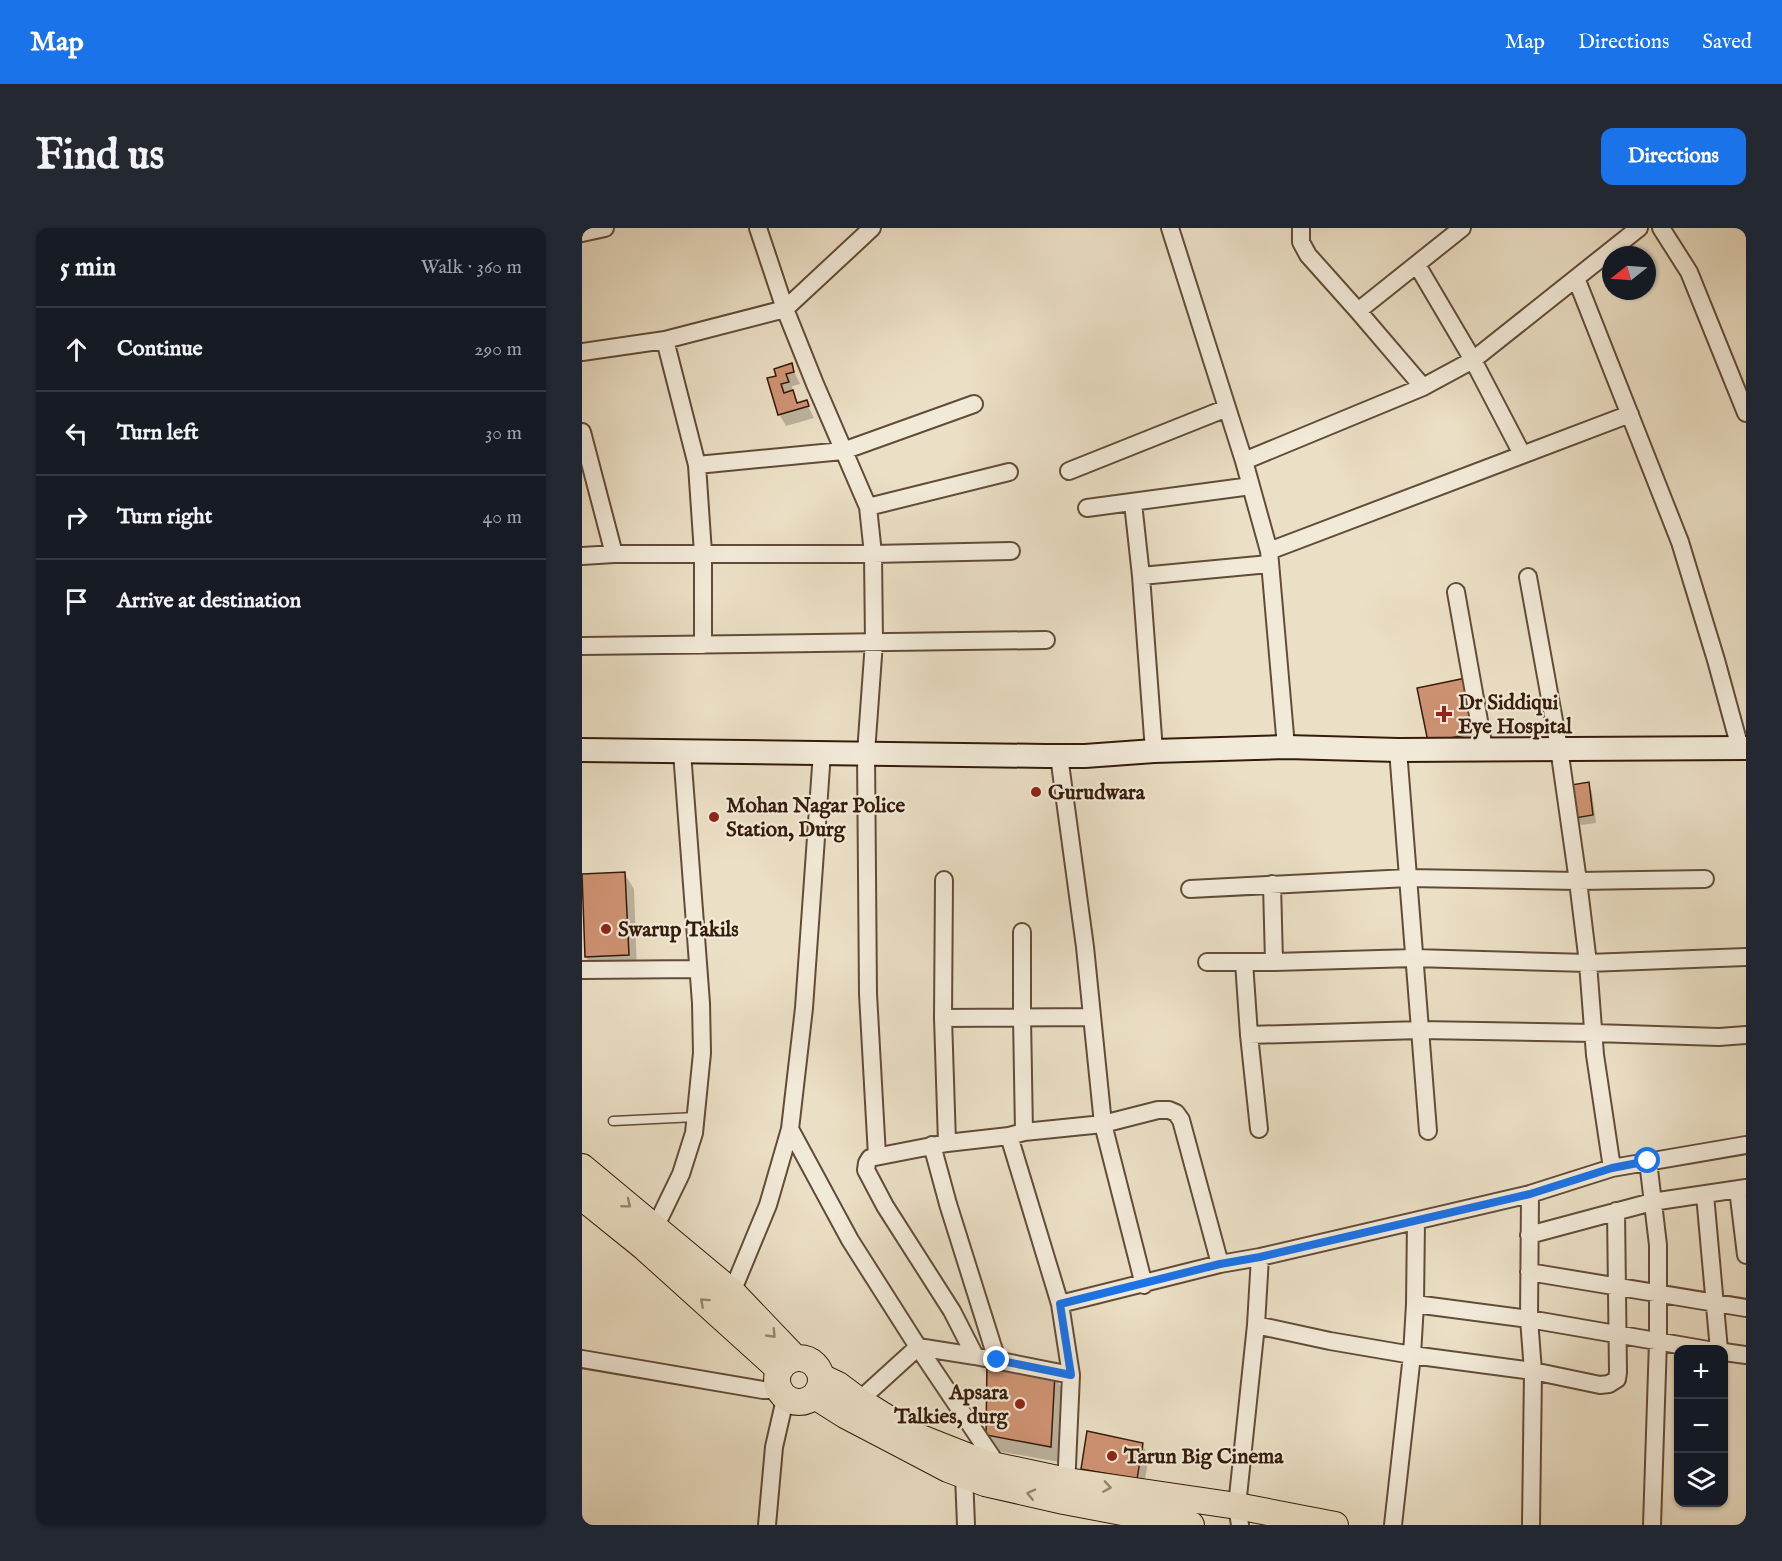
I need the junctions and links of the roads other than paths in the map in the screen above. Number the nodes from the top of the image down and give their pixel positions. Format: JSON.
{"nodes":[{"id":1,"x":605,"y":228,"type":"edge"},
{"id":2,"x":758,"y":228,"type":"edge"},
{"id":3,"x":872,"y":228,"type":"edge"},
{"id":4,"x":1170,"y":228,"type":"edge"},
{"id":5,"x":1301,"y":228,"type":"edge"},
{"id":6,"x":1462,"y":228,"type":"edge"},
{"id":7,"x":1639,"y":228,"type":"edge"},
{"id":8,"x":1661,"y":228,"type":"edge"},
{"id":9,"x":582,"y":233,"type":"edge"},
{"id":10,"x":1417,"y":265,"type":"junction"},
{"id":11,"x":1576,"y":278,"type":"junction"},
{"id":12,"x":785,"y":309,"type":"junction"},
{"id":13,"x":1358,"y":311,"type":"junction"},
{"id":14,"x":665,"y":340,"type":"junction"},
{"id":15,"x":582,"y":352,"type":"edge"},
{"id":16,"x":1473,"y":360,"type":"junction"},
{"id":17,"x":1423,"y":387,"type":"junction"},
{"id":18,"x":974,"y":404,"type":"dead end"},
{"id":19,"x":1745,"y":406,"type":"edge"},
{"id":20,"x":1227,"y":408,"type":"junction"},
{"id":21,"x":1629,"y":414,"type":"junction"},
{"id":22,"x":582,"y":432,"type":"edge"},
{"id":23,"x":843,"y":451,"type":"junction"},
{"id":24,"x":1522,"y":454,"type":"junction"},
{"id":25,"x":1244,"y":461,"type":"junction"},
{"id":26,"x":697,"y":465,"type":"junction"},
{"id":27,"x":1069,"y":471,"type":"dead end"},
{"id":28,"x":1009,"y":472,"type":"dead end"},
{"id":29,"x":1251,"y":486,"type":"junction"},
{"id":30,"x":1133,"y":503,"type":"junction"},
{"id":31,"x":868,"y":507,"type":"junction"},
{"id":32,"x":1088,"y":508,"type":"dead end"},
{"id":33,"x":1011,"y":551,"type":"dead end"},
{"id":34,"x":703,"y":553,"type":"junction"},
{"id":35,"x":614,"y":554,"type":"junction"},
{"id":36,"x":873,"y":554,"type":"junction"},
{"id":37,"x":582,"y":556,"type":"edge"},
{"id":38,"x":1269,"y":557,"type":"junction"},
{"id":39,"x":1141,"y":576,"type":"junction"},
{"id":40,"x":1528,"y":577,"type":"dead end"},
{"id":41,"x":1456,"y":592,"type":"dead end"},
{"id":42,"x":1046,"y":640,"type":"dead end"},
{"id":43,"x":874,"y":642,"type":"junction"},
{"id":44,"x":703,"y":645,"type":"junction"},
{"id":45,"x":582,"y":646,"type":"edge"},
{"id":46,"x":1286,"y":747,"type":"junction"},
{"id":47,"x":1558,"y":748,"type":"junction"},
{"id":48,"x":1743,"y":748,"type":"edge"},
{"id":49,"x":1484,"y":749,"type":"junction"},
{"id":50,"x":582,"y":750,"type":"edge"},
{"id":51,"x":1398,"y":750,"type":"junction"},
{"id":52,"x":1154,"y":751,"type":"junction"},
{"id":53,"x":682,"y":752,"type":"junction"},
{"id":54,"x":822,"y":752,"type":"junction"},
{"id":55,"x":866,"y":753,"type":"junction"},
{"id":56,"x":1059,"y":756,"type":"junction"},
{"id":57,"x":1408,"y":878,"type":"junction"},
{"id":58,"x":1705,"y":879,"type":"dead end"},
{"id":59,"x":944,"y":880,"type":"dead end"},
{"id":60,"x":1578,"y":881,"type":"junction"},
{"id":61,"x":1272,"y":884,"type":"junction"},
{"id":62,"x":1190,"y":889,"type":"dead end"},
{"id":63,"x":1022,"y":932,"type":"dead end"},
{"id":64,"x":1746,"y":957,"type":"edge"},
{"id":65,"x":1414,"y":958,"type":"junction"},
{"id":66,"x":1208,"y":962,"type":"dead end"},
{"id":67,"x":1244,"y":962,"type":"junction"},
{"id":68,"x":1274,"y":962,"type":"junction"},
{"id":69,"x":1588,"y":963,"type":"junction"},
{"id":70,"x":697,"y":969,"type":"junction"},
{"id":71,"x":582,"y":970,"type":"edge"},
{"id":72,"x":1022,"y":1017,"type":"junction"},
{"id":73,"x":1092,"y":1017,"type":"junction"},
{"id":74,"x":943,"y":1018,"type":"junction"},
{"id":75,"x":1420,"y":1030,"type":"junction"},
{"id":76,"x":1594,"y":1033,"type":"junction"},
{"id":77,"x":1248,"y":1035,"type":"junction"},
{"id":78,"x":1746,"y":1035,"type":"edge"},
{"id":79,"x":696,"y":1117,"type":"junction"},
{"id":80,"x":613,"y":1121,"type":"dead end"},
{"id":81,"x":1103,"y":1124,"type":"junction"},
{"id":82,"x":790,"y":1129,"type":"junction"},
{"id":83,"x":1259,"y":1129,"type":"dead end"},
{"id":84,"x":1428,"y":1131,"type":"dead end"},
{"id":85,"x":1017,"y":1134,"type":"junction"},
{"id":86,"x":939,"y":1144,"type":"junction"},
{"id":87,"x":1746,"y":1145,"type":"edge"},
{"id":88,"x":877,"y":1156,"type":"junction"},
{"id":89,"x":1648,"y":1161,"type":"junction"},
{"id":90,"x":582,"y":1167,"type":"edge"},
{"id":91,"x":1612,"y":1168,"type":"junction"},
{"id":92,"x":1742,"y":1188,"type":"edge"},
{"id":93,"x":1530,"y":1194,"type":"junction"},
{"id":94,"x":1705,"y":1195,"type":"junction"},
{"id":95,"x":582,"y":1197,"type":"edge"},
{"id":96,"x":1652,"y":1203,"type":"junction"},
{"id":97,"x":1616,"y":1211,"type":"junction"},
{"id":98,"x":1416,"y":1221,"type":"junction"},
{"id":99,"x":1529,"y":1235,"type":"junction"},
{"id":100,"x":650,"y":1238,"type":"junction"},
{"id":101,"x":1746,"y":1255,"type":"edge"},
{"id":102,"x":1260,"y":1257,"type":"junction"},
{"id":103,"x":1220,"y":1264,"type":"junction"},
{"id":104,"x":1529,"y":1272,"type":"junction"},
{"id":105,"x":1144,"y":1285,"type":"junction"},
{"id":106,"x":1617,"y":1287,"type":"junction"},
{"id":107,"x":732,"y":1292,"type":"junction"},
{"id":108,"x":1658,"y":1293,"type":"junction"},
{"id":109,"x":1060,"y":1304,"type":"junction"},
{"id":110,"x":1415,"y":1304,"type":"junction"},
{"id":111,"x":1715,"y":1304,"type":"junction"},
{"id":112,"x":1746,"y":1308,"type":"edge"},
{"id":113,"x":1528,"y":1319,"type":"junction"},
{"id":114,"x":1256,"y":1325,"type":"junction"},
{"id":115,"x":1618,"y":1334,"type":"junction"},
{"id":116,"x":1658,"y":1341,"type":"junction"},
{"id":117,"x":1680,"y":1345,"type":"edge"},
{"id":118,"x":1719,"y":1345,"type":"edge"},
{"id":119,"x":918,"y":1347,"type":"junction"},
{"id":120,"x":1728,"y":1353,"type":"edge"},
{"id":121,"x":1412,"y":1355,"type":"junction"},
{"id":122,"x":1746,"y":1355,"type":"edge"},
{"id":123,"x":975,"y":1356,"type":"junction"},
{"id":124,"x":582,"y":1359,"type":"edge"},
{"id":125,"x":997,"y":1360,"type":"junction"},
{"id":126,"x":1533,"y":1371,"type":"junction"},
{"id":127,"x":1071,"y":1375,"type":"junction"},
{"id":128,"x":784,"y":1379,"type":"junction"},
{"id":129,"x":818,"y":1387,"type":"junction"},
{"id":130,"x":852,"y":1408,"type":"junction"},
{"id":131,"x":998,"y":1466,"type":"junction"},
{"id":132,"x":964,"y":1475,"type":"junction"},
{"id":133,"x":1066,"y":1491,"type":"junction"},
{"id":134,"x":1239,"y":1516,"type":"edge"},
{"id":135,"x":767,"y":1525,"type":"edge"},
{"id":136,"x":966,"y":1525,"type":"edge"},
{"id":137,"x":1191,"y":1525,"type":"edge"},
{"id":138,"x":1335,"y":1525,"type":"edge"},
{"id":139,"x":1393,"y":1525,"type":"edge"},
{"id":140,"x":1531,"y":1525,"type":"edge"},
{"id":141,"x":1652,"y":1525,"type":"edge"}],
"edges":[{"from":1,"to":9,"type":"street"},
{"from":2,"to":12,"type":"street"},
{"from":3,"to":12,"type":"street"},
{"from":4,"to":20,"type":"street"},
{"from":5,"to":13,"type":"street"},
{"from":6,"to":10,"type":"street"},
{"from":7,"to":11,"type":"street"},
{"from":8,"to":19,"type":"street"},
{"from":10,"to":13,"type":"street"},
{"from":10,"to":16,"type":"street"},
{"from":11,"to":16,"type":"street"},
{"from":11,"to":21,"type":"street"},
{"from":12,"to":14,"type":"street"},
{"from":12,"to":23,"type":"street"},
{"from":13,"to":17,"type":"street"},
{"from":14,"to":15,"type":"street"},
{"from":14,"to":26,"type":"street"},
{"from":16,"to":17,"type":"street"},
{"from":16,"to":24,"type":"street"},
{"from":17,"to":25,"type":"street"},
{"from":18,"to":23,"type":"street"},
{"from":20,"to":25,"type":"street"},
{"from":20,"to":27,"type":"street"},
{"from":21,"to":24,"type":"street"},
{"from":21,"to":48,"type":"street"},
{"from":22,"to":35,"type":"street"},
{"from":23,"to":26,"type":"street"},
{"from":23,"to":31,"type":"street"},
{"from":24,"to":38,"type":"street"},
{"from":25,"to":29,"type":"street"},
{"from":26,"to":34,"type":"street"},
{"from":28,"to":31,"type":"street"},
{"from":29,"to":30,"type":"street"},
{"from":29,"to":38,"type":"street"},
{"from":30,"to":32,"type":"street"},
{"from":30,"to":39,"type":"street"},
{"from":31,"to":36,"type":"street"},
{"from":33,"to":36,"type":"street"},
{"from":34,"to":35,"type":"street"},
{"from":34,"to":36,"type":"street"},
{"from":34,"to":44,"type":"street"},
{"from":35,"to":37,"type":"street"},
{"from":36,"to":43,"type":"street"},
{"from":38,"to":39,"type":"street"},
{"from":38,"to":46,"type":"street"},
{"from":39,"to":52,"type":"street"},
{"from":40,"to":47,"type":"street"},
{"from":41,"to":49,"type":"street"},
{"from":42,"to":43,"type":"street"},
{"from":43,"to":44,"type":"street"},
{"from":43,"to":55,"type":"street"},
{"from":44,"to":45,"type":"street"},
{"from":46,"to":51,"type":"street"},
{"from":46,"to":52,"type":"street"},
{"from":47,"to":48,"type":"street"},
{"from":47,"to":49,"type":"street"},
{"from":47,"to":60,"type":"street"},
{"from":49,"to":51,"type":"street"},
{"from":50,"to":53,"type":"street"},
{"from":51,"to":57,"type":"street"},
{"from":52,"to":56,"type":"street"},
{"from":53,"to":54,"type":"street"},
{"from":53,"to":70,"type":"street"},
{"from":54,"to":55,"type":"street"},
{"from":54,"to":82,"type":"street"},
{"from":55,"to":56,"type":"street"},
{"from":55,"to":88,"type":"street"},
{"from":56,"to":73,"type":"street"},
{"from":57,"to":60,"type":"street"},
{"from":57,"to":61,"type":"street"},
{"from":57,"to":65,"type":"street"},
{"from":58,"to":60,"type":"street"},
{"from":59,"to":74,"type":"street"},
{"from":60,"to":69,"type":"street"},
{"from":61,"to":62,"type":"street"},
{"from":61,"to":68,"type":"street"},
{"from":63,"to":72,"type":"street"},
{"from":64,"to":69,"type":"street"},
{"from":65,"to":68,"type":"street"},
{"from":65,"to":69,"type":"street"},
{"from":65,"to":75,"type":"street"},
{"from":66,"to":67,"type":"street"},
{"from":67,"to":68,"type":"street"},
{"from":67,"to":77,"type":"street"},
{"from":69,"to":76,"type":"street"},
{"from":70,"to":71,"type":"street"},
{"from":70,"to":79,"type":"street"},
{"from":72,"to":73,"type":"street"},
{"from":72,"to":74,"type":"street"},
{"from":72,"to":85,"type":"street"},
{"from":73,"to":81,"type":"street"},
{"from":74,"to":86,"type":"street"},
{"from":75,"to":76,"type":"street"},
{"from":75,"to":77,"type":"street"},
{"from":75,"to":84,"type":"street"},
{"from":76,"to":78,"type":"street"},
{"from":76,"to":91,"type":"street"},
{"from":77,"to":83,"type":"street"},
{"from":79,"to":80,"type":"lane"},
{"from":79,"to":100,"type":"street"},
{"from":81,"to":85,"type":"street"},
{"from":81,"to":103,"type":"street"},
{"from":81,"to":105,"type":"street"},
{"from":82,"to":107,"type":"street"},
{"from":82,"to":119,"type":"street"},
{"from":85,"to":86,"type":"street"},
{"from":85,"to":109,"type":"street"},
{"from":86,"to":88,"type":"street"},
{"from":86,"to":125,"type":"street"},
{"from":87,"to":89,"type":"street"},
{"from":88,"to":123,"type":"street"},
{"from":89,"to":91,"type":"street"},
{"from":89,"to":96,"type":"street"},
{"from":90,"to":100,"type":"main road","one_way":true},
{"from":91,"to":93,"type":"street"},
{"from":92,"to":94,"type":"street"},
{"from":92,"to":101,"type":"street"},
{"from":93,"to":98,"type":"street"},
{"from":93,"to":99,"type":"street"},
{"from":94,"to":96,"type":"street"},
{"from":94,"to":111,"type":"street"},
{"from":95,"to":100,"type":"main road"},
{"from":96,"to":97,"type":"street"},
{"from":96,"to":108,"type":"street"},
{"from":97,"to":99,"type":"street"},
{"from":97,"to":106,"type":"street"},
{"from":98,"to":102,"type":"street"},
{"from":98,"to":110,"type":"street"},
{"from":99,"to":104,"type":"street"},
{"from":100,"to":107,"type":"main road"},
{"from":128,"to":100,"type":"main road","one_way":true},
{"from":102,"to":103,"type":"street"},
{"from":102,"to":114,"type":"street"},
{"from":103,"to":105,"type":"street"},
{"from":104,"to":106,"type":"street"},
{"from":104,"to":113,"type":"street"},
{"from":105,"to":109,"type":"street"},
{"from":106,"to":108,"type":"street"},
{"from":106,"to":115,"type":"street"},
{"from":107,"to":128,"type":"main road","one_way":true},
{"from":108,"to":111,"type":"street"},
{"from":108,"to":116,"type":"street"},
{"from":109,"to":127,"type":"street"},
{"from":110,"to":113,"type":"street"},
{"from":110,"to":121,"type":"street"},
{"from":111,"to":112,"type":"street"},
{"from":111,"to":118,"type":"street"},
{"from":113,"to":115,"type":"street"},
{"from":113,"to":126,"type":"street"},
{"from":114,"to":121,"type":"street"},
{"from":114,"to":134,"type":"street"},
{"from":115,"to":116,"type":"street"},
{"from":115,"to":126,"type":"street"},
{"from":116,"to":117,"type":"street"},
{"from":116,"to":141,"type":"street"},
{"from":119,"to":123,"type":"street"},
{"from":119,"to":130,"type":"street"},
{"from":119,"to":131,"type":"street"},
{"from":120,"to":122,"type":"street"},
{"from":121,"to":126,"type":"street"},
{"from":121,"to":139,"type":"street"},
{"from":123,"to":125,"type":"street"},
{"from":124,"to":128,"type":"street"},
{"from":125,"to":127,"type":"street"},
{"from":126,"to":140,"type":"street"},
{"from":127,"to":133,"type":"street"},
{"from":128,"to":129,"type":"main road"},
{"from":128,"to":129,"type":"main road"},
{"from":128,"to":135,"type":"street"},
{"from":129,"to":130,"type":"main road"},
{"from":130,"to":131,"type":"main road"},
{"from":130,"to":132,"type":"main road"},
{"from":131,"to":133,"type":"main road"},
{"from":133,"to":132,"type":"main road","one_way":true},
{"from":132,"to":136,"type":"street"},
{"from":133,"to":134,"type":"main road","one_way":true},
{"from":133,"to":137,"type":"main road"},
{"from":134,"to":138,"type":"main road"}]}
